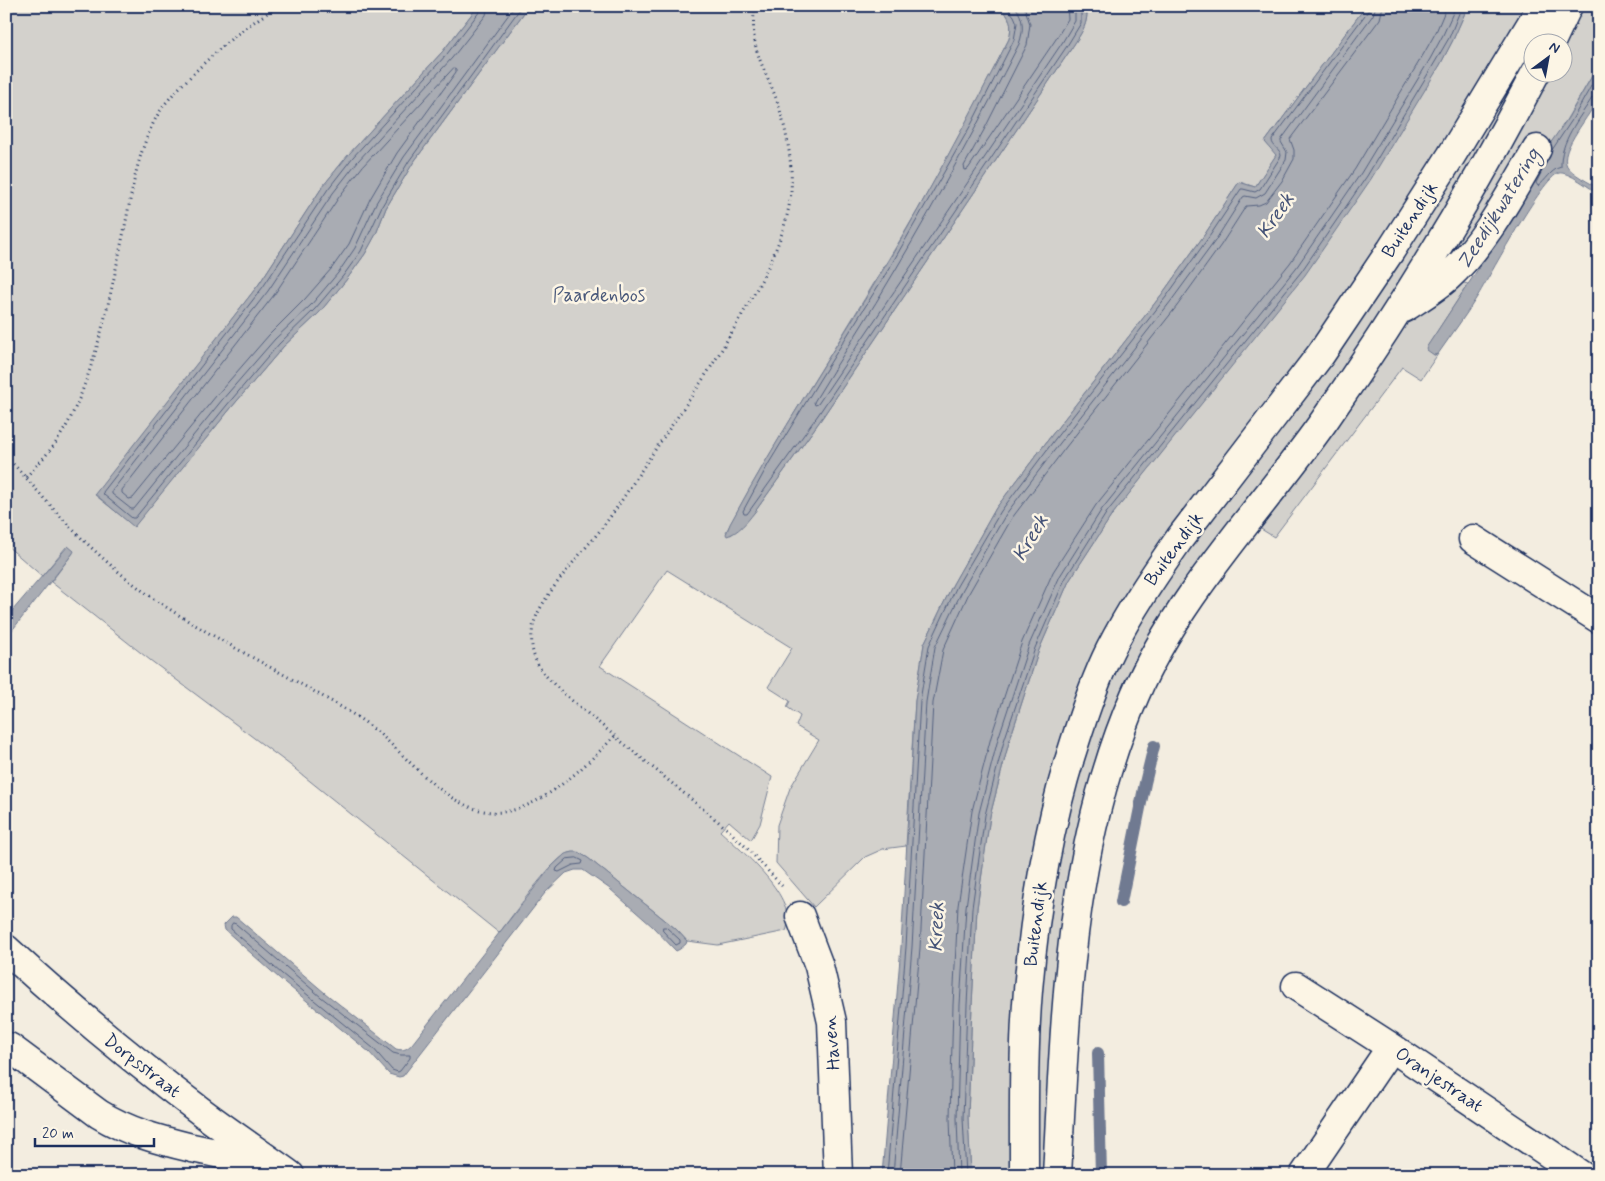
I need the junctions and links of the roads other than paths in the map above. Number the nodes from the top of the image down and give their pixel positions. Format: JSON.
{"nodes":[{"id":1,"x":1542,"y":6,"type":"edge"},
{"id":2,"x":1568,"y":6,"type":"edge"},
{"id":3,"x":1556,"y":32,"type":"edge"},
{"id":4,"x":1531,"y":82,"type":"edge"},
{"id":5,"x":1537,"y":149,"type":"dead end"},
{"id":6,"x":1395,"y":314,"type":"junction"},
{"id":7,"x":1473,"y":540,"type":"dead end"},
{"id":8,"x":1599,"y":619,"type":"edge"},
{"id":9,"x":800,"y":916,"type":"road end"},
{"id":10,"x":13,"y":957,"type":"edge"},
{"id":11,"x":1296,"y":986,"type":"dead end"},
{"id":12,"x":9,"y":1047,"type":"dead end"},
{"id":13,"x":1391,"y":1048,"type":"junction"},
{"id":14,"x":286,"y":1172,"type":"edge"},
{"id":15,"x":838,"y":1175,"type":"edge"},
{"id":16,"x":1024,"y":1175,"type":"edge"},
{"id":17,"x":1057,"y":1175,"type":"edge"},
{"id":18,"x":1304,"y":1175,"type":"edge"},
{"id":19,"x":1581,"y":1175,"type":"edge"}],
"edges":[{"from":1,"to":16,"type":"street","name":"Buitendijk"},
{"from":2,"to":3,"type":"street"},
{"from":4,"to":6,"type":"street","name":"Buitendijk"},
{"from":5,"to":6,"type":"street","name":"Buitendijk"},
{"from":6,"to":17,"type":"street","name":"Buitendijk"},
{"from":7,"to":8,"type":"street"},
{"from":9,"to":15,"type":"street","name":"Haven"},
{"from":10,"to":14,"type":"street","name":"Dorpsstraat"},
{"from":11,"to":13,"type":"street","name":"Oranjestraat"},
{"from":12,"to":14,"type":"street"},
{"from":13,"to":18,"type":"street"},
{"from":13,"to":19,"type":"street","name":"Oranjestraat"}]}
